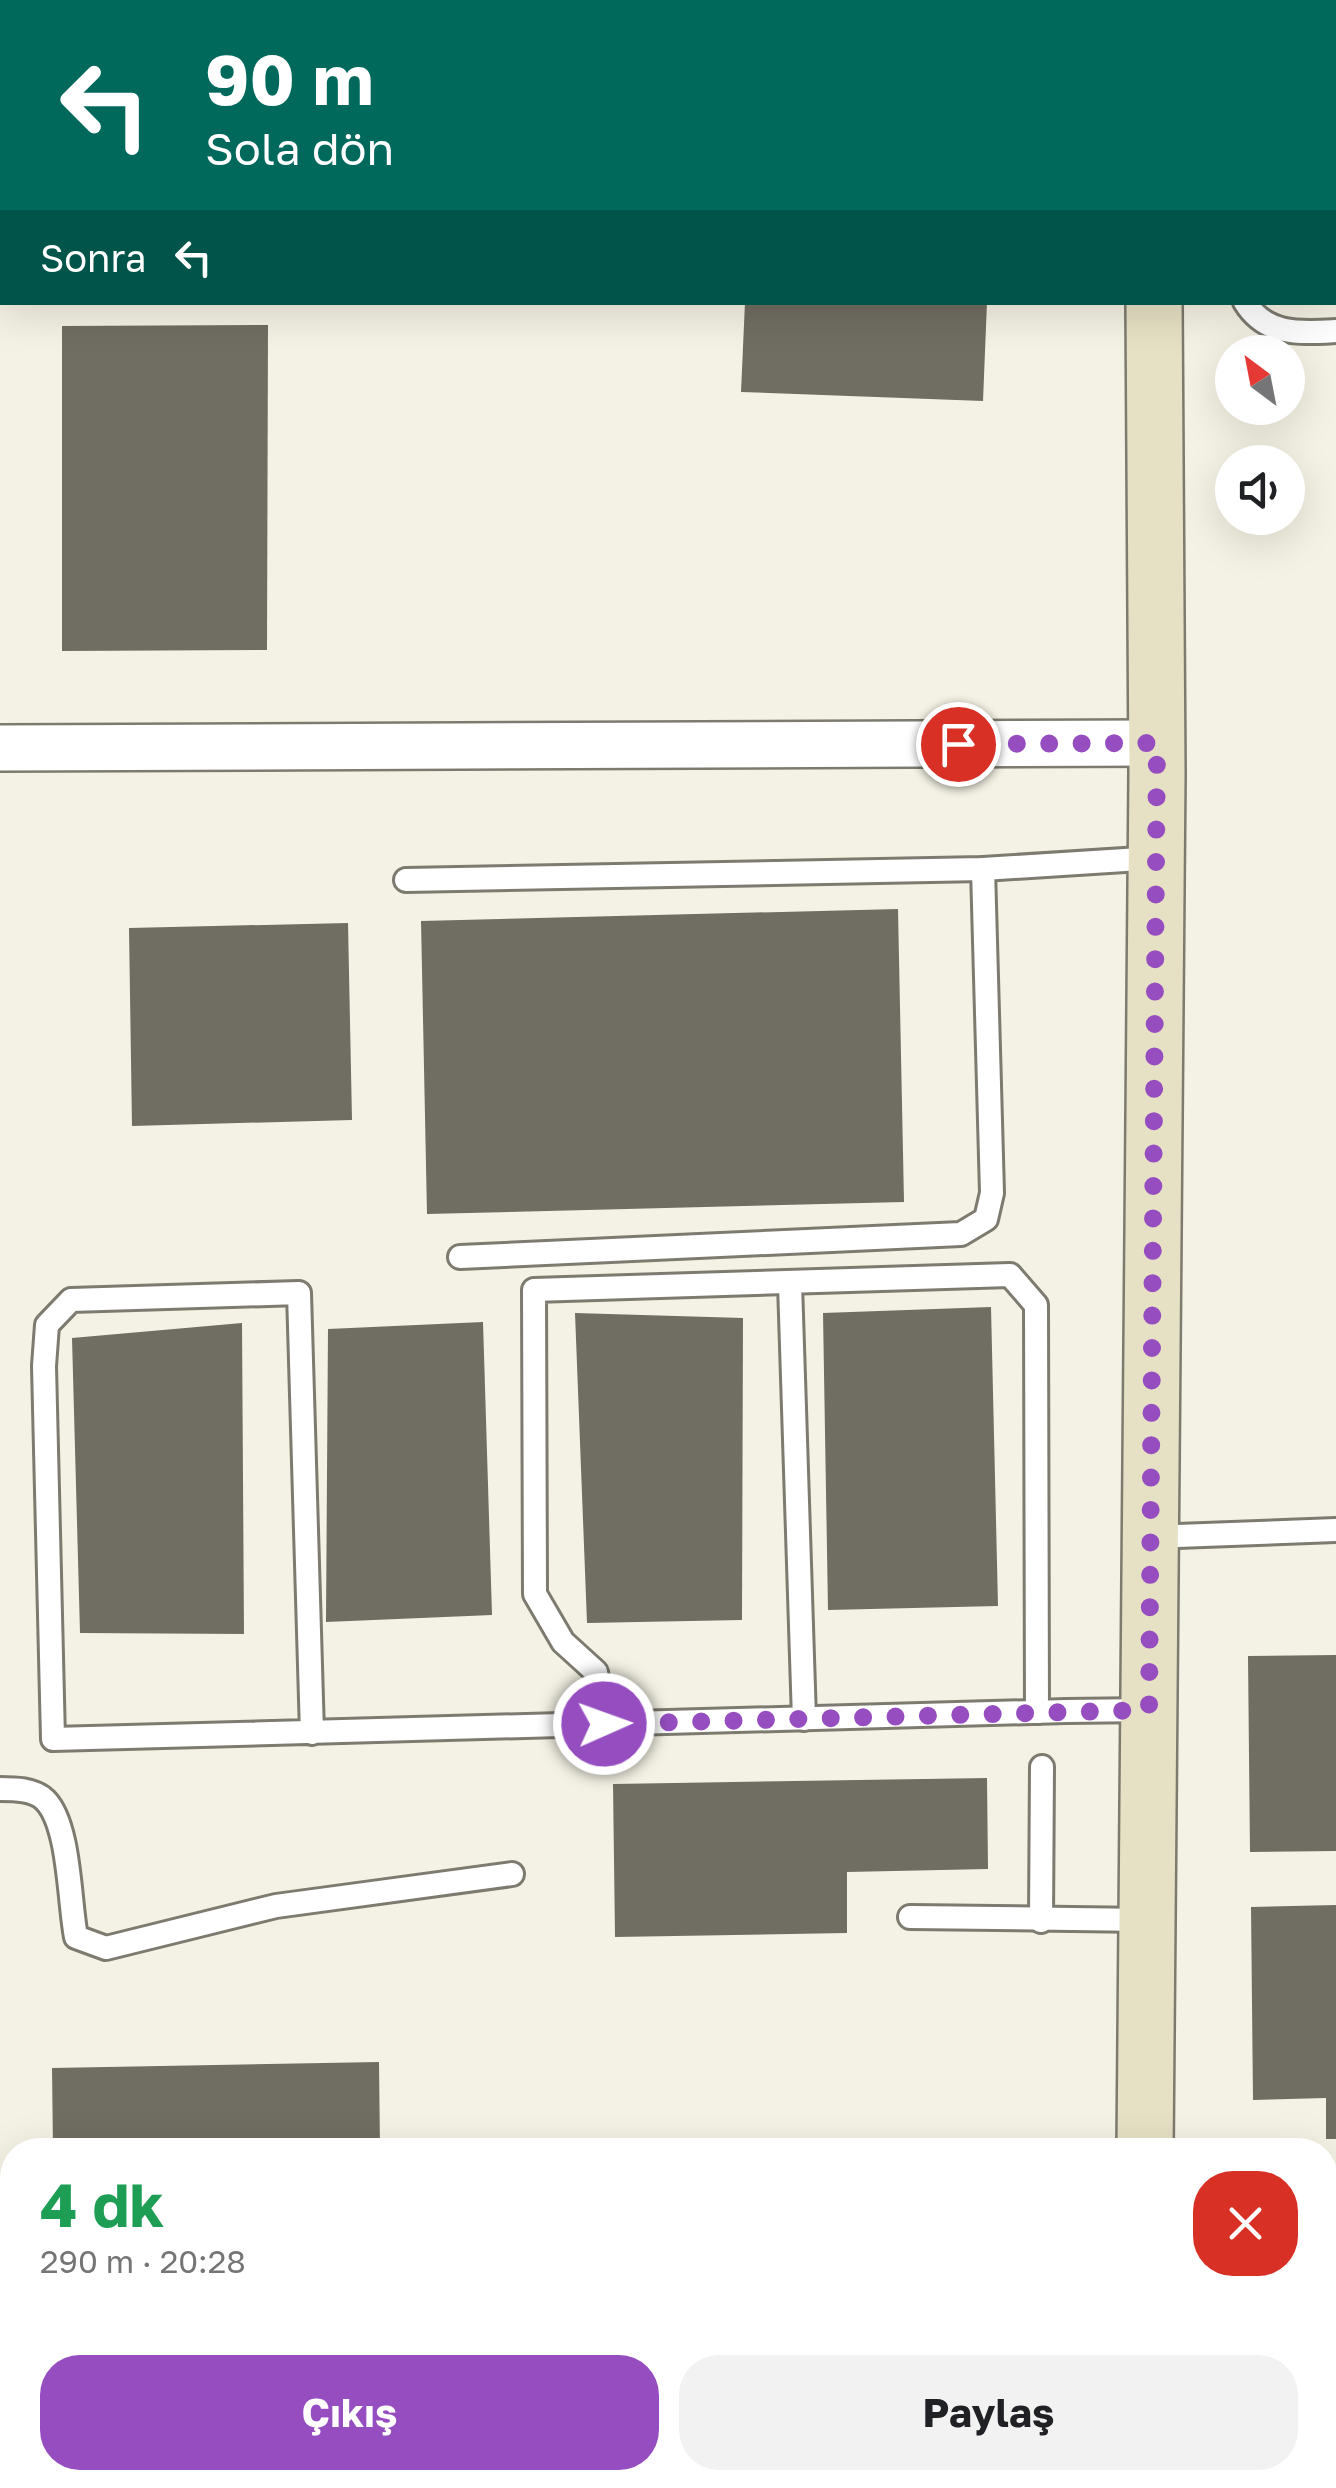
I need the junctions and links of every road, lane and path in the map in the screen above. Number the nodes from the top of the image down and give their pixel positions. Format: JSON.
{"nodes":[{"id":1,"x":1154,"y":305,"type":"edge"},
{"id":2,"x":1246,"y":305,"type":"edge"},
{"id":3,"x":1336,"y":330,"type":"edge"},
{"id":4,"x":1157,"y":743,"type":"junction"},
{"id":5,"x":0,"y":748,"type":"edge"},
{"id":6,"x":1156,"y":858,"type":"junction"},
{"id":7,"x":983,"y":869,"type":"junction"},
{"id":8,"x":406,"y":880,"type":"dead end"},
{"id":9,"x":460,"y":1256,"type":"dead end"},
{"id":10,"x":790,"y":1284,"type":"junction"},
{"id":11,"x":1336,"y":1530,"type":"edge"},
{"id":12,"x":1150,"y":1536,"type":"junction"},
{"id":13,"x":1149,"y":1710,"type":"junction"},
{"id":14,"x":1036,"y":1712,"type":"junction"},
{"id":15,"x":804,"y":1719,"type":"junction"},
{"id":16,"x":604,"y":1724,"type":"junction"},
{"id":17,"x":312,"y":1733,"type":"junction"},
{"id":18,"x":1042,"y":1767,"type":"dead end"},
{"id":19,"x":0,"y":1789,"type":"edge"},
{"id":20,"x":512,"y":1874,"type":"dead end"},
{"id":21,"x":910,"y":1917,"type":"dead end"},
{"id":22,"x":1147,"y":1920,"type":"junction"},
{"id":23,"x":1041,"y":1921,"type":"junction"},
{"id":24,"x":1145,"y":2138,"type":"edge"}],
"edges":[{"from":1,"to":4,"type":"street"},
{"from":2,"to":3,"type":"lane"},
{"from":4,"to":5,"type":"street"},
{"from":4,"to":6,"type":"street"},
{"from":6,"to":7,"type":"lane"},
{"from":6,"to":12,"type":"street"},
{"from":7,"to":8,"type":"lane"},
{"from":7,"to":9,"type":"lane"},
{"from":10,"to":14,"type":"lane"},
{"from":10,"to":15,"type":"lane"},
{"from":10,"to":16,"type":"lane"},
{"from":11,"to":12,"type":"lane"},
{"from":12,"to":13,"type":"street"},
{"from":13,"to":14,"type":"lane"},
{"from":13,"to":22,"type":"street"},
{"from":14,"to":15,"type":"lane"},
{"from":15,"to":16,"type":"lane"},
{"from":16,"to":17,"type":"lane"},
{"from":17,"to":17,"type":"lane"},
{"from":18,"to":23,"type":"lane"},
{"from":19,"to":20,"type":"lane"},
{"from":21,"to":23,"type":"lane"},
{"from":22,"to":23,"type":"lane"},
{"from":22,"to":24,"type":"street"}]}
